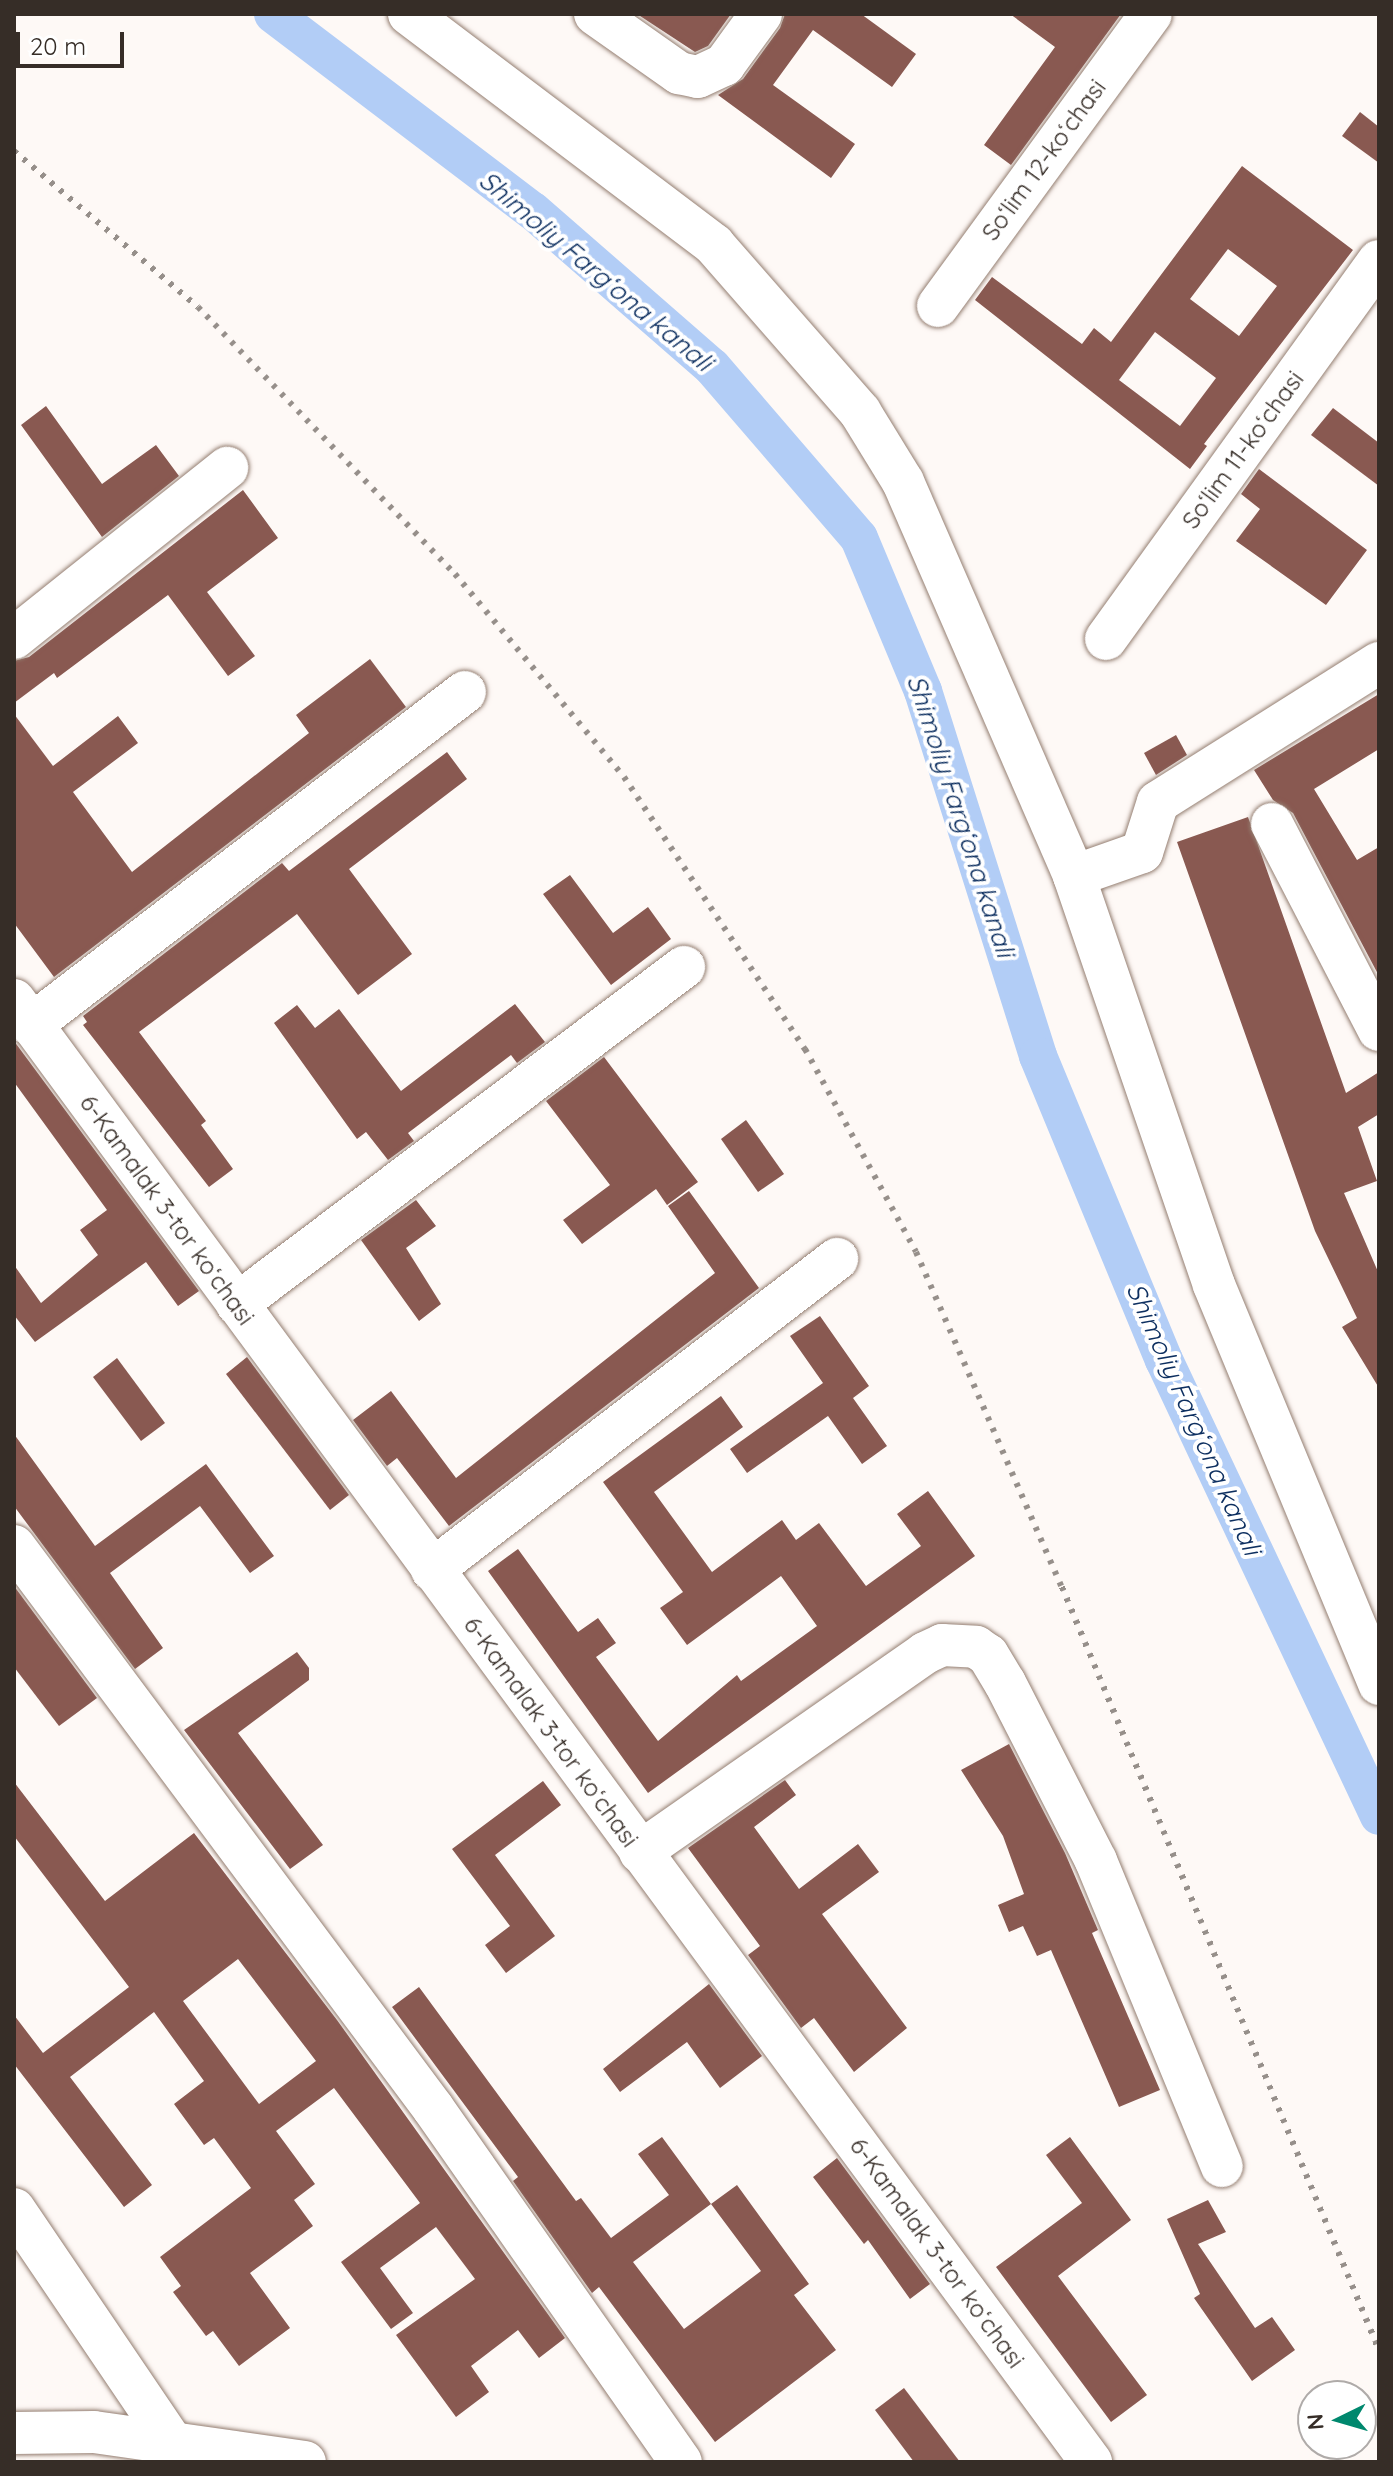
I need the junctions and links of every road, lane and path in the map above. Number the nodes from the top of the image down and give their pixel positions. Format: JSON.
{"nodes":[{"id":1,"x":409,"y":14,"type":"edge"},
{"id":2,"x":595,"y":14,"type":"edge"},
{"id":3,"x":761,"y":14,"type":"edge"},
{"id":4,"x":1151,"y":14,"type":"edge"},
{"id":5,"x":1379,"y":261,"type":"edge"},
{"id":6,"x":938,"y":306,"type":"dead end"},
{"id":7,"x":227,"y":468,"type":"dead end"},
{"id":8,"x":14,"y":638,"type":"edge"},
{"id":9,"x":1106,"y":639,"type":"dead end"},
{"id":10,"x":1379,"y":663,"type":"edge"},
{"id":11,"x":465,"y":692,"type":"dead end"},
{"id":12,"x":1272,"y":824,"type":"dead end"},
{"id":13,"x":1074,"y":876,"type":"junction"},
{"id":14,"x":684,"y":967,"type":"dead end"},
{"id":15,"x":22,"y":1012,"type":"edge"},
{"id":16,"x":1379,"y":1030,"type":"edge"},
{"id":17,"x":837,"y":1259,"type":"dead end"},
{"id":18,"x":237,"y":1304,"type":"junction"},
{"id":19,"x":14,"y":1546,"type":"edge"},
{"id":20,"x":432,"y":1570,"type":"junction"},
{"id":21,"x":1379,"y":1684,"type":"edge"},
{"id":22,"x":640,"y":1852,"type":"junction"},
{"id":23,"x":1222,"y":2166,"type":"dead end"},
{"id":24,"x":14,"y":2209,"type":"edge"},
{"id":25,"x":14,"y":2433,"type":"edge"},
{"id":26,"x":172,"y":2442,"type":"junction"},
{"id":27,"x":219,"y":2455,"type":"edge"},
{"id":28,"x":305,"y":2462,"type":"edge"},
{"id":29,"x":681,"y":2462,"type":"edge"},
{"id":30,"x":1091,"y":2462,"type":"edge"}],
"edges":[{"from":1,"to":13,"type":"street"},
{"from":2,"to":3,"type":"street"},
{"from":4,"to":6,"type":"street","name":"Soʻlim 12-koʻchasi"},
{"from":5,"to":9,"type":"street","name":"Soʻlim 11-koʻchasi"},
{"from":7,"to":8,"type":"street"},
{"from":10,"to":13,"type":"street"},
{"from":11,"to":15,"type":"street"},
{"from":12,"to":16,"type":"street"},
{"from":13,"to":21,"type":"street"},
{"from":14,"to":18,"type":"street"},
{"from":15,"to":18,"type":"street","name":"6-Kamalak 3-tor koʻchasi"},
{"from":17,"to":20,"type":"street"},
{"from":18,"to":20,"type":"street","name":"6-Kamalak 3-tor koʻchasi"},
{"from":19,"to":29,"type":"street"},
{"from":20,"to":22,"type":"street","name":"6-Kamalak 3-tor koʻchasi"},
{"from":22,"to":23,"type":"street"},
{"from":22,"to":30,"type":"street","name":"6-Kamalak 3-tor koʻchasi"},
{"from":24,"to":26,"type":"street"},
{"from":25,"to":26,"type":"street"},
{"from":26,"to":27,"type":"street"},
{"from":27,"to":28,"type":"street"}]}
